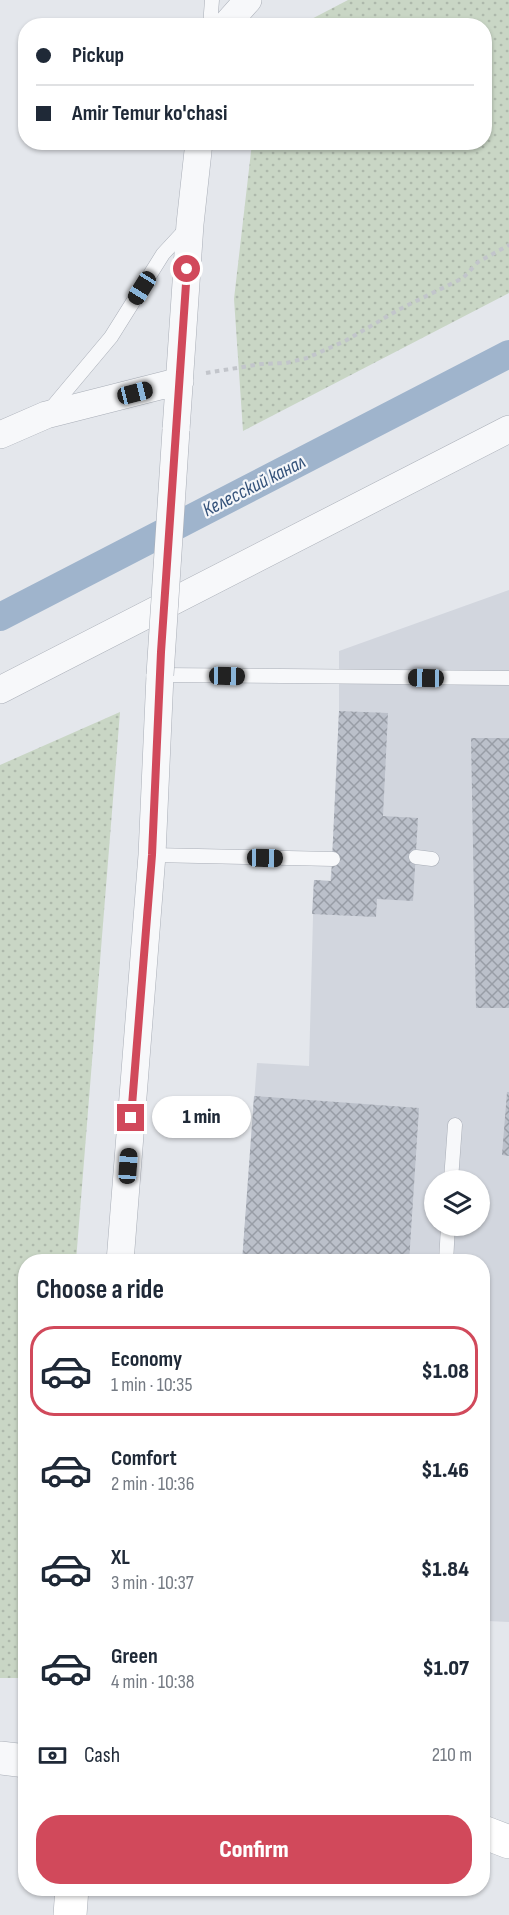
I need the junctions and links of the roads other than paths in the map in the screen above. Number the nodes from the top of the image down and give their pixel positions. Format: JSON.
{"nodes":[{"id":1,"x":212,"y":0,"type":"edge"},
{"id":2,"x":248,"y":0,"type":"edge"},
{"id":3,"x":211,"y":18,"type":"edge"},
{"id":4,"x":232,"y":18,"type":"edge"},
{"id":5,"x":198,"y":150,"type":"edge"},
{"id":6,"x":190,"y":224,"type":"junction"},
{"id":7,"x":180,"y":381,"type":"junction"},
{"id":8,"x":46,"y":415,"type":"junction"},
{"id":9,"x":509,"y":429,"type":"edge"},
{"id":10,"x":0,"y":435,"type":"edge"},
{"id":11,"x":160,"y":675,"type":"junction"},
{"id":12,"x":509,"y":678,"type":"edge"},
{"id":13,"x":0,"y":690,"type":"edge"},
{"id":14,"x":152,"y":855,"type":"junction"},
{"id":15,"x":416,"y":857,"type":"dead end"},
{"id":16,"x":333,"y":859,"type":"dead end"},
{"id":17,"x":432,"y":859,"type":"dead end"},
{"id":18,"x":455,"y":1125,"type":"dead end"},
{"id":19,"x":452,"y":1170,"type":"edge"},
{"id":20,"x":447,"y":1236,"type":"edge"},
{"id":21,"x":121,"y":1254,"type":"edge"},
{"id":22,"x":446,"y":1254,"type":"edge"},
{"id":23,"x":0,"y":1758,"type":"edge"},
{"id":24,"x":18,"y":1760,"type":"edge"},
{"id":25,"x":490,"y":1835,"type":"edge"},
{"id":26,"x":509,"y":1842,"type":"edge"},
{"id":27,"x":71,"y":1896,"type":"edge"},
{"id":28,"x":70,"y":1915,"type":"edge"}],
"edges":[{"from":1,"to":3,"type":"lane"},
{"from":2,"to":4,"type":"street"},
{"from":5,"to":6,"type":"street"},
{"from":6,"to":7,"type":"street"},
{"from":6,"to":8,"type":"lane"},
{"from":7,"to":8,"type":"street"},
{"from":7,"to":11,"type":"street","bridge":true},
{"from":8,"to":10,"type":"street"},
{"from":9,"to":13,"type":"street"},
{"from":11,"to":12,"type":"lane"},
{"from":11,"to":14,"type":"street"},
{"from":14,"to":16,"type":"lane"},
{"from":14,"to":21,"type":"street"},
{"from":15,"to":17,"type":"lane"},
{"from":18,"to":19,"type":"lane"},
{"from":20,"to":22,"type":"lane"},
{"from":23,"to":24,"type":"street"},
{"from":25,"to":26,"type":"main road"},
{"from":27,"to":28,"type":"main road"}]}
